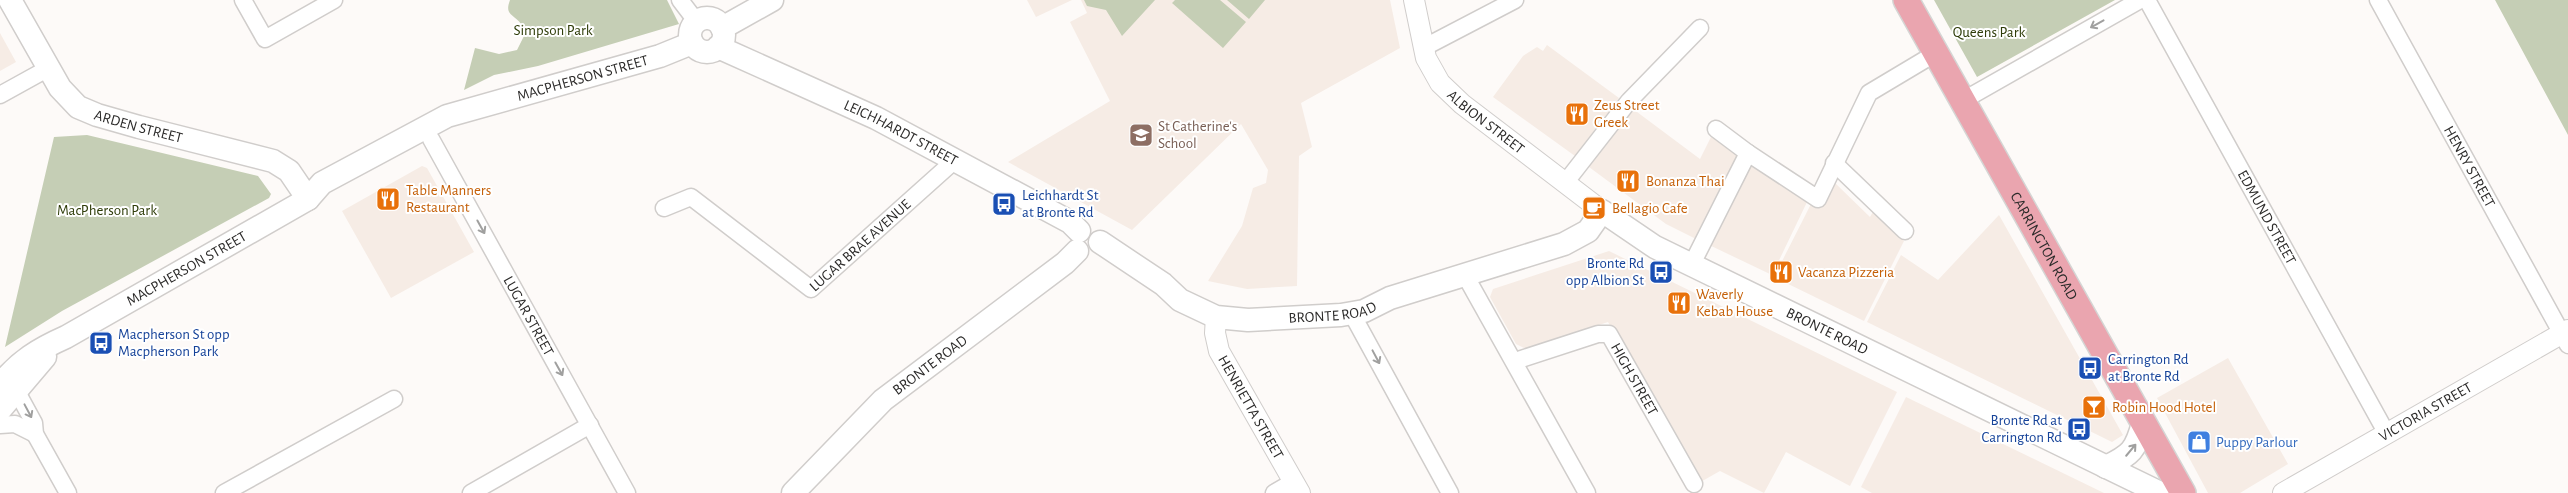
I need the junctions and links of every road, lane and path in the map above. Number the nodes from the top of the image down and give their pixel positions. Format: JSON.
{"nodes":[{"id":1,"x":10,"y":0,"type":"edge"},
{"id":2,"x":243,"y":0,"type":"edge"},
{"id":3,"x":334,"y":0,"type":"edge"},
{"id":4,"x":680,"y":0,"type":"edge"},
{"id":5,"x":772,"y":0,"type":"edge"},
{"id":6,"x":1414,"y":0,"type":"edge"},
{"id":7,"x":1515,"y":0,"type":"edge"},
{"id":8,"x":1906,"y":0,"type":"edge"},
{"id":9,"x":2140,"y":0,"type":"edge"},
{"id":10,"x":2148,"y":0,"type":"edge"},
{"id":11,"x":2378,"y":0,"type":"edge"},
{"id":12,"x":696,"y":22,"type":"junction"},
{"id":13,"x":1700,"y":28,"type":"dead end"},
{"id":14,"x":720,"y":37,"type":"junction"},
{"id":15,"x":692,"y":43,"type":"junction"},
{"id":16,"x":1423,"y":48,"type":"junction"},
{"id":17,"x":1936,"y":53,"type":"junction"},
{"id":18,"x":48,"y":69,"type":"junction"},
{"id":19,"x":0,"y":95,"type":"edge"},
{"id":20,"x":1962,"y":101,"type":"junction"},
{"id":21,"x":473,"y":110,"type":"junction"},
{"id":22,"x":1716,"y":129,"type":"dead end"},
{"id":23,"x":432,"y":139,"type":"junction"},
{"id":24,"x":1748,"y":153,"type":"junction"},
{"id":25,"x":954,"y":161,"type":"junction"},
{"id":26,"x":1834,"y":163,"type":"junction"},
{"id":27,"x":1565,"y":183,"type":"junction"},
{"id":28,"x":308,"y":199,"type":"junction"},
{"id":29,"x":664,"y":208,"type":"dead end"},
{"id":30,"x":1602,"y":211,"type":"junction"},
{"id":31,"x":1904,"y":232,"type":"dead end"},
{"id":32,"x":1078,"y":241,"type":"junction"},
{"id":33,"x":1100,"y":242,"type":"joint"},
{"id":34,"x":1692,"y":264,"type":"junction"},
{"id":35,"x":1465,"y":275,"type":"junction"},
{"id":36,"x":1163,"y":284,"type":"junction"},
{"id":37,"x":1390,"y":298,"type":"junction"},
{"id":38,"x":1352,"y":314,"type":"junction"},
{"id":39,"x":1216,"y":317,"type":"junction"},
{"id":40,"x":2566,"y":336,"type":"edge"},
{"id":41,"x":1515,"y":361,"type":"junction"},
{"id":42,"x":6,"y":385,"type":"edge"},
{"id":43,"x":394,"y":399,"type":"dead end"},
{"id":44,"x":0,"y":410,"type":"edge"},
{"id":45,"x":2143,"y":423,"type":"junction"},
{"id":46,"x":0,"y":424,"type":"edge"},
{"id":47,"x":590,"y":425,"type":"junction"},
{"id":48,"x":35,"y":434,"type":"junction"},
{"id":49,"x":2387,"y":434,"type":"junction"},
{"id":50,"x":2106,"y":467,"type":"junction"},
{"id":51,"x":1694,"y":484,"type":"dead end"},
{"id":52,"x":1297,"y":488,"type":"edge"},
{"id":53,"x":68,"y":493,"type":"edge"},
{"id":54,"x":224,"y":493,"type":"edge"},
{"id":55,"x":471,"y":493,"type":"edge"},
{"id":56,"x":627,"y":493,"type":"edge"},
{"id":57,"x":793,"y":493,"type":"edge"},
{"id":58,"x":1274,"y":493,"type":"edge"},
{"id":59,"x":1450,"y":493,"type":"edge"},
{"id":60,"x":1587,"y":493,"type":"edge"},
{"id":61,"x":2160,"y":493,"type":"edge"},
{"id":62,"x":2183,"y":493,"type":"edge"},
{"id":63,"x":2283,"y":493,"type":"edge"}],
"edges":[{"from":1,"to":18,"type":"main road","name":"ARDEN STREET"},
{"from":2,"to":3,"type":"street"},
{"from":4,"to":12,"type":"street"},
{"from":5,"to":14,"type":"main road"},
{"from":6,"to":16,"type":"street","name":"ALBION STREET"},
{"from":7,"to":16,"type":"street"},
{"from":8,"to":17,"type":"main road","name":"CARRINGTON ROAD"},
{"from":9,"to":20,"type":"street","one_way":true},
{"from":10,"to":49,"type":"street","name":"EDMUND STREET"},
{"from":11,"to":40,"type":"street","name":"HENRY STREET"},
{"from":12,"to":14,"type":"main road"},
{"from":12,"to":15,"type":"main road"},
{"from":13,"to":27,"type":"street"},
{"from":14,"to":15,"type":"main road"},
{"from":14,"to":25,"type":"main road","name":"LEICHHARDT STREET"},
{"from":15,"to":21,"type":"main road","name":"MACPHERSON STREET"},
{"from":16,"to":27,"type":"street","name":"ALBION STREET"},
{"from":17,"to":20,"type":"main road","name":"CARRINGTON ROAD"},
{"from":17,"to":26,"type":"street"},
{"from":18,"to":19,"type":"street"},
{"from":18,"to":28,"type":"main road","name":"ARDEN STREET"},
{"from":20,"to":45,"type":"main road","name":"CARRINGTON ROAD"},
{"from":21,"to":23,"type":"main road","name":"MACPHERSON STREET"},
{"from":21,"to":28,"type":"main road","name":"MACPHERSON STREET"},
{"from":22,"to":24,"type":"street"},
{"from":23,"to":28,"type":"main road","name":"MACPHERSON STREET"},
{"from":23,"to":47,"type":"street","name":"LUGAR STREET","one_way":true},
{"from":24,"to":26,"type":"street"},
{"from":24,"to":34,"type":"street"},
{"from":25,"to":29,"type":"street","name":"LUGAR BRAE AVENUE"},
{"from":25,"to":32,"type":"main road","name":"LEICHHARDT STREET"},
{"from":26,"to":31,"type":"street"},
{"from":27,"to":30,"type":"street","name":"ALBION STREET"},
{"from":28,"to":42,"type":"main road","name":"MACPHERSON STREET"},
{"from":30,"to":34,"type":"main road","name":"BRONTE ROAD"},
{"from":30,"to":35,"type":"main road","name":"BRONTE ROAD"},
{"from":32,"to":33,"type":"main road","name":"LEICHHARDT STREET"},
{"from":32,"to":57,"type":"main road","name":"BRONTE ROAD"},
{"from":33,"to":36,"type":"main road","name":"BRONTE ROAD"},
{"from":34,"to":50,"type":"main road","name":"BRONTE ROAD"},
{"from":35,"to":37,"type":"main road","name":"BRONTE ROAD"},
{"from":35,"to":41,"type":"street"},
{"from":36,"to":37,"type":"main road","name":"BRONTE ROAD"},
{"from":36,"to":39,"type":"main road","name":"BRONTE ROAD"},
{"from":37,"to":38,"type":"main road","name":"BRONTE ROAD"},
{"from":38,"to":39,"type":"main road","name":"BRONTE ROAD"},
{"from":38,"to":59,"type":"street","one_way":true},
{"from":39,"to":52,"type":"street","name":"HENRIETTA STREET"},
{"from":40,"to":49,"type":"street","name":"VICTORIA STREET"},
{"from":41,"to":51,"type":"street","name":"HIGH STREET"},
{"from":41,"to":60,"type":"street"},
{"from":42,"to":44,"type":"main road","name":"MACPHERSON STREET"},
{"from":42,"to":48,"type":"street","one_way":true},
{"from":43,"to":54,"type":"street"},
{"from":50,"to":45,"type":"main road","one_way":true},
{"from":45,"to":62,"type":"main road","name":"CARRINGTON ROAD"},
{"from":46,"to":48,"type":"street"},
{"from":47,"to":55,"type":"street"},
{"from":47,"to":56,"type":"street","name":"LUGAR STREET"},
{"from":48,"to":53,"type":"street"},
{"from":49,"to":63,"type":"street","name":"VICTORIA STREET"},
{"from":50,"to":61,"type":"main road","name":"BRONTE ROAD"},
{"from":52,"to":58,"type":"street"}]}
